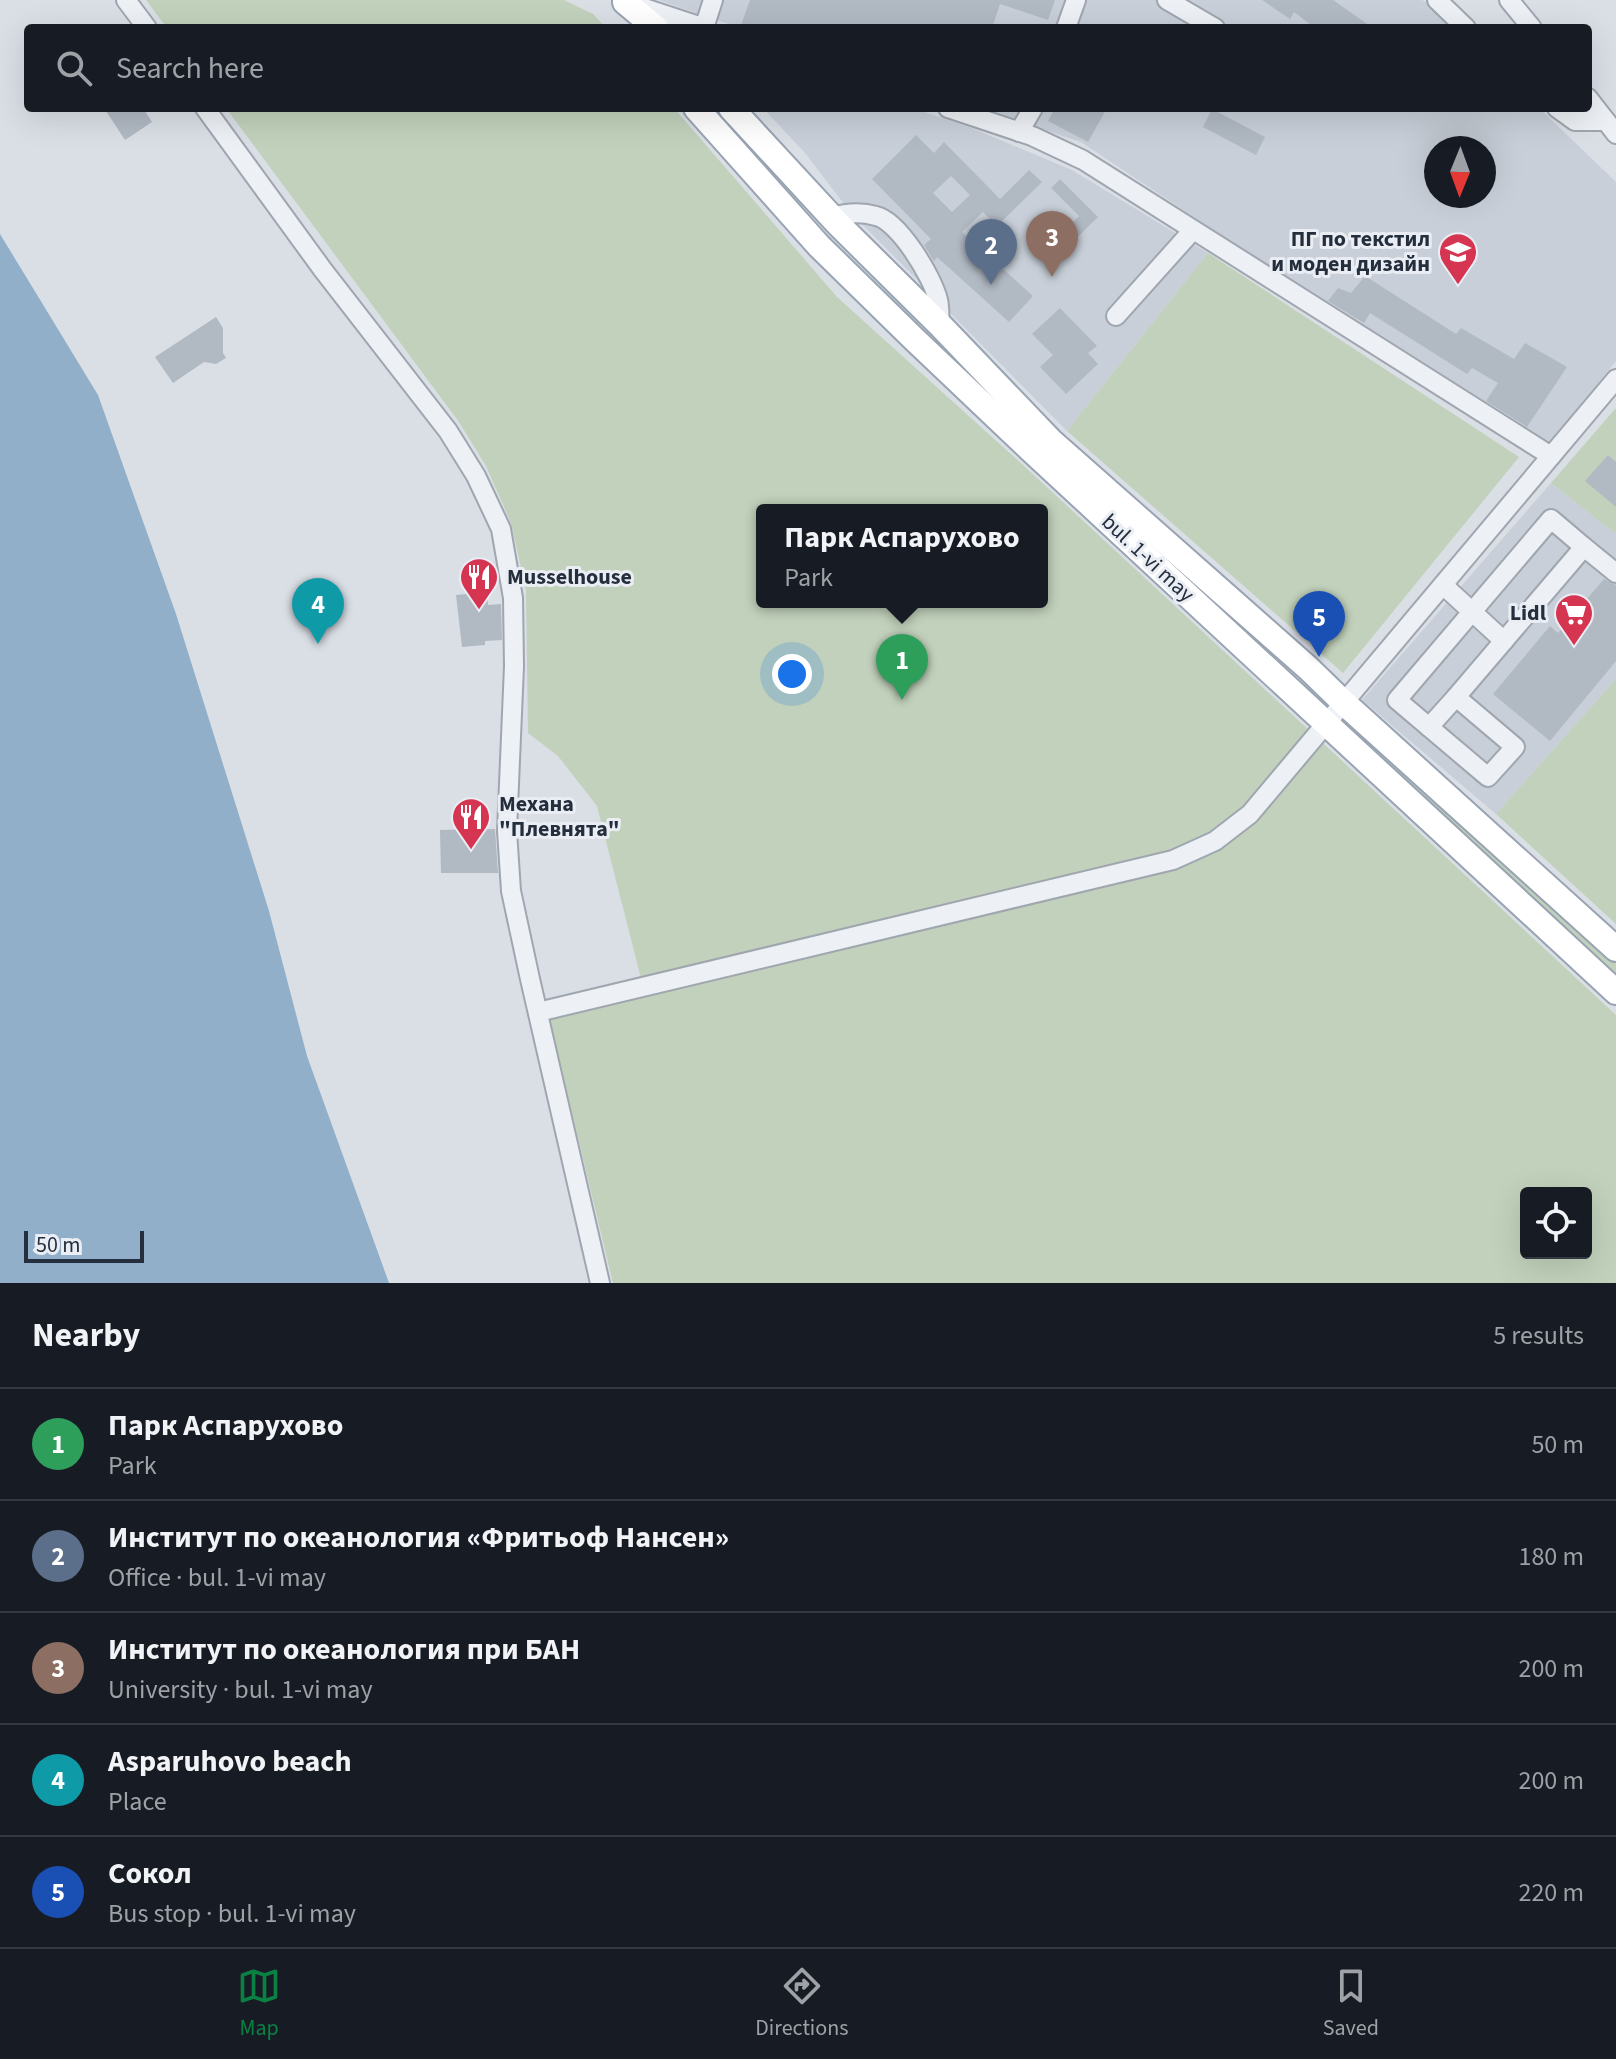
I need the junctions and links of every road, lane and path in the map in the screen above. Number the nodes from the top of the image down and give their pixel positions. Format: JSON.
{"nodes":[{"id":1,"x":126,"y":0,"type":"edge"},
{"id":2,"x":713,"y":0,"type":"edge"},
{"id":3,"x":1076,"y":0,"type":"edge"},
{"id":4,"x":1167,"y":0,"type":"edge"},
{"id":5,"x":1437,"y":0,"type":"edge"},
{"id":6,"x":1509,"y":0,"type":"edge"},
{"id":7,"x":624,"y":1,"type":"edge"},
{"id":8,"x":144,"y":24,"type":"edge"},
{"id":9,"x":638,"y":24,"type":"edge"},
{"id":10,"x":651,"y":24,"type":"edge"},
{"id":11,"x":693,"y":24,"type":"edge"},
{"id":12,"x":706,"y":24,"type":"edge"},
{"id":13,"x":1067,"y":24,"type":"edge"},
{"id":14,"x":1208,"y":24,"type":"edge"},
{"id":15,"x":1462,"y":24,"type":"edge"},
{"id":16,"x":1529,"y":24,"type":"edge"},
{"id":17,"x":1592,"y":103,"type":"edge"},
{"id":18,"x":208,"y":112,"type":"edge"},
{"id":19,"x":700,"y":112,"type":"edge"},
{"id":20,"x":735,"y":112,"type":"edge"},
{"id":21,"x":971,"y":112,"type":"edge"},
{"id":22,"x":1031,"y":112,"type":"edge"},
{"id":23,"x":1563,"y":112,"type":"edge"},
{"id":24,"x":1611,"y":127,"type":"edge"},
{"id":25,"x":1019,"y":132,"type":"junction"},
{"id":26,"x":832,"y":217,"type":"junction"},
{"id":27,"x":1193,"y":230,"type":"junction"},
{"id":28,"x":1116,"y":316,"type":"dead end"},
{"id":29,"x":940,"y":325,"type":"junction"},
{"id":30,"x":1616,"y":379,"type":"edge"},
{"id":31,"x":1551,"y":456,"type":"junction"},
{"id":32,"x":1584,"y":547,"type":"junction"},
{"id":33,"x":1616,"y":573,"type":"edge"},
{"id":34,"x":1443,"y":585,"type":"junction"},
{"id":35,"x":1472,"y":612,"type":"junction"},
{"id":36,"x":1504,"y":641,"type":"junction"},
{"id":37,"x":1456,"y":697,"type":"junction"},
{"id":38,"x":1343,"y":702,"type":"junction"},
{"id":39,"x":1327,"y":722,"type":"junction"},
{"id":40,"x":1429,"y":727,"type":"junction"},
{"id":41,"x":1616,"y":949,"type":"edge"},
{"id":42,"x":1616,"y":992,"type":"edge"},
{"id":43,"x":538,"y":1012,"type":"junction"},
{"id":44,"x":600,"y":1283,"type":"edge"}],
"edges":[{"from":1,"to":8,"type":"street"},
{"from":2,"to":12,"type":"street"},
{"from":3,"to":13,"type":"street"},
{"from":4,"to":14,"type":"street"},
{"from":5,"to":15,"type":"street"},
{"from":6,"to":16,"type":"street"},
{"from":7,"to":9,"type":"main road"},
{"from":7,"to":10,"type":"main road"},
{"from":7,"to":11,"type":"street"},
{"from":17,"to":24,"type":"street"},
{"from":18,"to":43,"type":"street"},
{"from":19,"to":39,"type":"main road","name":"bul. 1-vi may"},
{"from":20,"to":26,"type":"main road","name":"bul. 1-vi may"},
{"from":21,"to":25,"type":"street"},
{"from":22,"to":25,"type":"street"},
{"from":23,"to":24,"type":"street"},
{"from":25,"to":27,"type":"street"},
{"from":26,"to":29,"type":"main road","name":"bul. 1-vi may"},
{"from":26,"to":29,"type":"street"},
{"from":27,"to":28,"type":"street"},
{"from":27,"to":31,"type":"street"},
{"from":29,"to":38,"type":"main road","name":"bul. 1-vi may"},
{"from":30,"to":31,"type":"street"},
{"from":31,"to":34,"type":"street"},
{"from":32,"to":33,"type":"street"},
{"from":32,"to":35,"type":"street"},
{"from":32,"to":36,"type":"street"},
{"from":34,"to":35,"type":"street"},
{"from":34,"to":38,"type":"street"},
{"from":35,"to":36,"type":"street"},
{"from":35,"to":40,"type":"street"},
{"from":36,"to":37,"type":"street"},
{"from":37,"to":40,"type":"street"},
{"from":37,"to":40,"type":"street"},
{"from":38,"to":39,"type":"street"},
{"from":38,"to":41,"type":"main road","name":"bul. 1-vi may"},
{"from":39,"to":42,"type":"main road","name":"bul. 1-vi may"},
{"from":39,"to":43,"type":"street"},
{"from":43,"to":44,"type":"street"}]}
